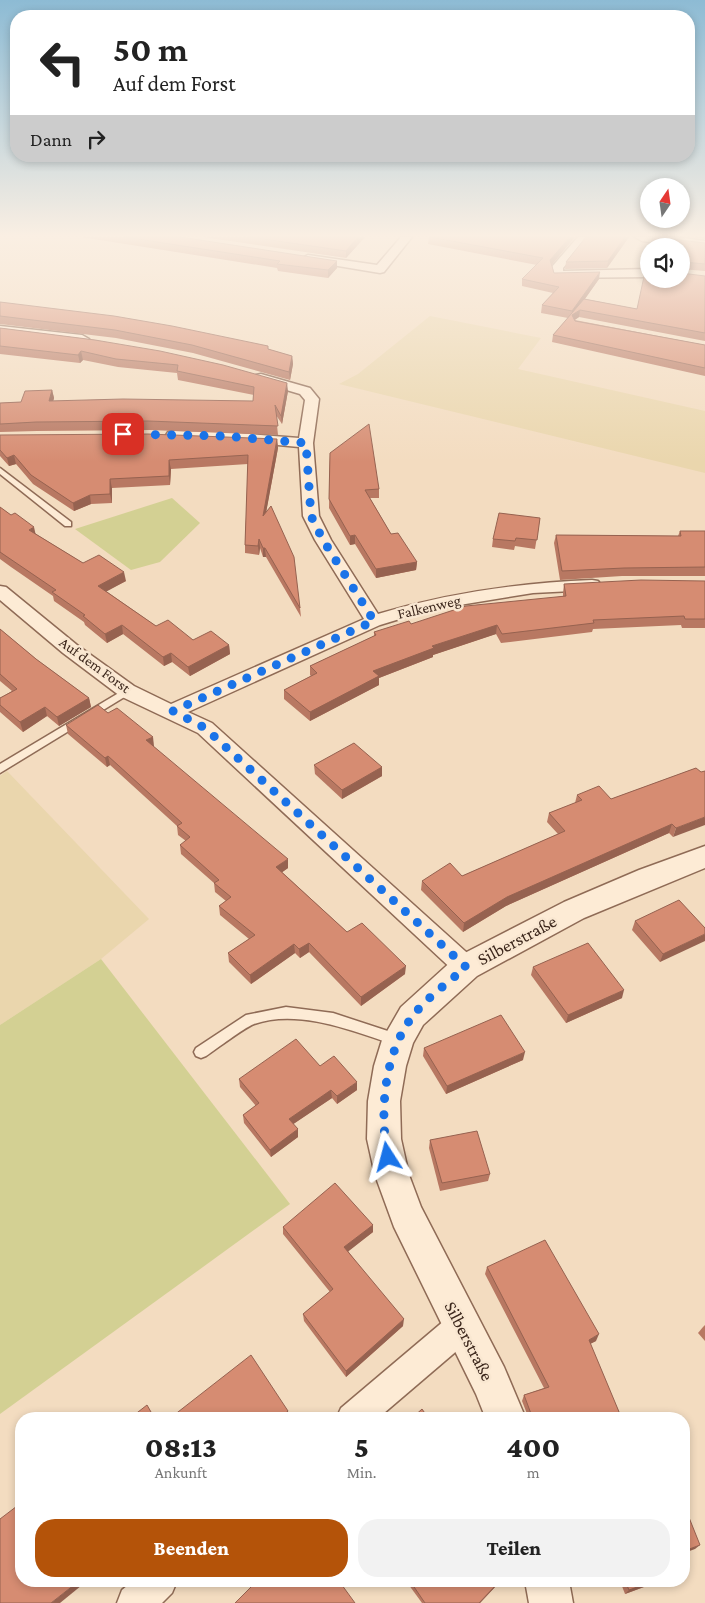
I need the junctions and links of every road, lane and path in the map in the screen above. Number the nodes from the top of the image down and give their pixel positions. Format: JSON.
{"nodes":[{"id":1,"x":0,"y":330,"type":"edge"},
{"id":2,"x":96,"y":340,"type":"edge"},
{"id":3,"x":243,"y":373,"type":"edge"},
{"id":4,"x":159,"y":435,"type":"edge"},
{"id":5,"x":306,"y":443,"type":"junction"},
{"id":6,"x":0,"y":470,"type":"edge"},
{"id":7,"x":68,"y":524,"type":"dead end"},
{"id":8,"x":610,"y":584,"type":"edge"},
{"id":9,"x":0,"y":591,"type":"edge"},
{"id":10,"x":374,"y":621,"type":"junction"},
{"id":11,"x":127,"y":691,"type":"junction"},
{"id":12,"x":173,"y":711,"type":"junction"},
{"id":13,"x":0,"y":769,"type":"edge"},
{"id":14,"x":705,"y":857,"type":"edge"},
{"id":15,"x":466,"y":967,"type":"junction"},
{"id":16,"x":398,"y":1040,"type":"junction"},
{"id":17,"x":201,"y":1052,"type":"dead end"},
{"id":18,"x":462,"y":1326,"type":"junction"},
{"id":19,"x":360,"y":1412,"type":"edge"},
{"id":20,"x":503,"y":1412,"type":"edge"},
{"id":21,"x":153,"y":1587,"type":"edge"},
{"id":22,"x":548,"y":1587,"type":"edge"},
{"id":23,"x":135,"y":1603,"type":"edge"},
{"id":24,"x":551,"y":1603,"type":"edge"}],
"edges":[{"from":1,"to":2,"type":"street"},
{"from":3,"to":5,"type":"street"},
{"from":4,"to":5,"type":"street"},
{"from":5,"to":10,"type":"street"},
{"from":6,"to":7,"type":"lane"},
{"from":8,"to":10,"type":"street","name":"Falkenweg"},
{"from":9,"to":11,"type":"street","name":"Auf dem Forst"},
{"from":10,"to":12,"type":"street","name":"Falkenweg"},
{"from":11,"to":12,"type":"street","name":"Auf dem Forst"},
{"from":11,"to":13,"type":"lane"},
{"from":12,"to":15,"type":"street","name":"Auf dem Forst"},
{"from":14,"to":15,"type":"street","name":"Silberstraße"},
{"from":15,"to":16,"type":"street","name":"Silberstraße"},
{"from":16,"to":17,"type":"lane"},
{"from":16,"to":18,"type":"street","name":"Silberstraße"},
{"from":18,"to":19,"type":"street"},
{"from":18,"to":20,"type":"street","name":"Silberstraße"},
{"from":21,"to":23,"type":"street"},
{"from":22,"to":24,"type":"street"}]}
